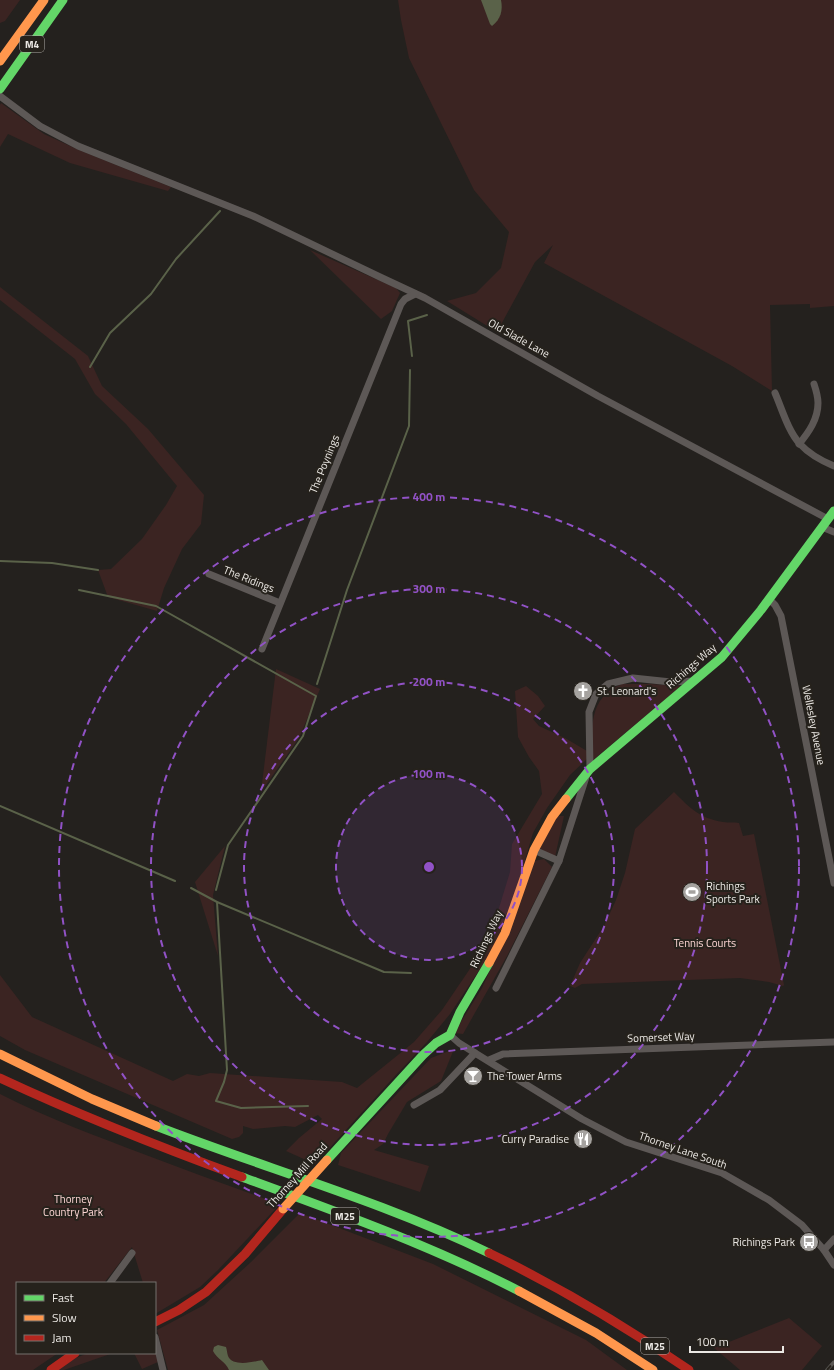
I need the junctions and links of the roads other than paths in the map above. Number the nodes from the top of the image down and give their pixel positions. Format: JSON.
{"nodes":[{"id":1,"x":44,"y":0,"type":"edge"},
{"id":2,"x":63,"y":0,"type":"edge"},
{"id":3,"x":0,"y":61,"type":"edge"},
{"id":4,"x":0,"y":89,"type":"edge"},
{"id":5,"x":0,"y":96,"type":"edge"},
{"id":6,"x":415,"y":294,"type":"junction"},
{"id":7,"x":814,"y":384,"type":"dead end"},
{"id":8,"x":775,"y":393,"type":"dead end"},
{"id":9,"x":799,"y":444,"type":"junction"},
{"id":10,"x":834,"y":466,"type":"edge"},
{"id":11,"x":834,"y":511,"type":"edge"},
{"id":12,"x":825,"y":523,"type":"junction"},
{"id":13,"x":834,"y":532,"type":"edge"},
{"id":14,"x":209,"y":574,"type":"dead end"},
{"id":15,"x":769,"y":599,"type":"junction"},
{"id":16,"x":280,"y":603,"type":"junction"},
{"id":17,"x":262,"y":649,"type":"dead end"},
{"id":18,"x":694,"y":681,"type":"junction"},
{"id":19,"x":589,"y":770,"type":"junction"},
{"id":20,"x":534,"y":850,"type":"junction"},
{"id":21,"x":559,"y":861,"type":"junction"},
{"id":22,"x":834,"y":883,"type":"edge"},
{"id":23,"x":496,"y":988,"type":"dead end"},
{"id":24,"x":450,"y":1035,"type":"junction"},
{"id":25,"x":834,"y":1042,"type":"edge"},
{"id":26,"x":475,"y":1053,"type":"junction"},
{"id":27,"x":0,"y":1054,"type":"edge"},
{"id":28,"x":489,"y":1060,"type":"junction"},
{"id":29,"x":0,"y":1078,"type":"edge"},
{"id":30,"x":414,"y":1106,"type":"dead end"},
{"id":31,"x":834,"y":1239,"type":"edge"},
{"id":32,"x":824,"y":1250,"type":"junction"},
{"id":33,"x":132,"y":1253,"type":"dead end"},
{"id":34,"x":834,"y":1266,"type":"edge"},
{"id":35,"x":111,"y":1282,"type":"edge"},
{"id":36,"x":156,"y":1322,"type":"edge"},
{"id":37,"x":156,"y":1341,"type":"edge"},
{"id":38,"x":74,"y":1354,"type":"edge"},
{"id":39,"x":51,"y":1370,"type":"edge"},
{"id":40,"x":163,"y":1370,"type":"edge"},
{"id":41,"x":653,"y":1370,"type":"edge"},
{"id":42,"x":689,"y":1370,"type":"edge"}],
"edges":[{"from":1,"to":3,"type":"main road","number":"M4"},
{"from":2,"to":4,"type":"main road","number":"M4"},
{"from":5,"to":6,"type":"street","name":"Old Slade Lane"},
{"from":6,"to":12,"type":"street","name":"Old Slade Lane"},
{"from":6,"to":16,"type":"street","name":"The Poynings"},
{"from":7,"to":9,"type":"street"},
{"from":8,"to":9,"type":"street"},
{"from":9,"to":10,"type":"street"},
{"from":11,"to":12,"type":"main road","name":"Richings Way"},
{"from":12,"to":13,"type":"street","name":"Old Slade Lane"},
{"from":12,"to":15,"type":"main road","name":"Richings Way"},
{"from":14,"to":16,"type":"street","name":"The Ridings"},
{"from":15,"to":18,"type":"main road","name":"Richings Way"},
{"from":15,"to":22,"type":"street","name":"Wellesley Avenue"},
{"from":16,"to":17,"type":"street","name":"The Poynings"},
{"from":18,"to":19,"type":"main road","name":"Richings Way"},
{"from":18,"to":19,"type":"street"},
{"from":19,"to":20,"type":"main road","name":"Richings Way"},
{"from":19,"to":21,"type":"street"},
{"from":20,"to":21,"type":"street"},
{"from":20,"to":24,"type":"main road","name":"Richings Way"},
{"from":21,"to":23,"type":"street"},
{"from":24,"to":26,"type":"street","name":"Thorney Lane South"},
{"from":24,"to":36,"type":"main road","name":"Thorney Mill Road","bridge":true},
{"from":25,"to":28,"type":"street","name":"Somerset Way"},
{"from":26,"to":28,"type":"street","name":"Thorney Lane South"},
{"from":26,"to":30,"type":"street"},
{"from":27,"to":42,"type":"main road","number":"M25"},
{"from":28,"to":32,"type":"street","name":"Thorney Lane South"},
{"from":29,"to":41,"type":"main road","number":"M25"},
{"from":31,"to":32,"type":"street"},
{"from":32,"to":34,"type":"street","name":"Thorney Lane South"},
{"from":33,"to":35,"type":"street"},
{"from":37,"to":40,"type":"street"},
{"from":38,"to":39,"type":"main road"}]}
